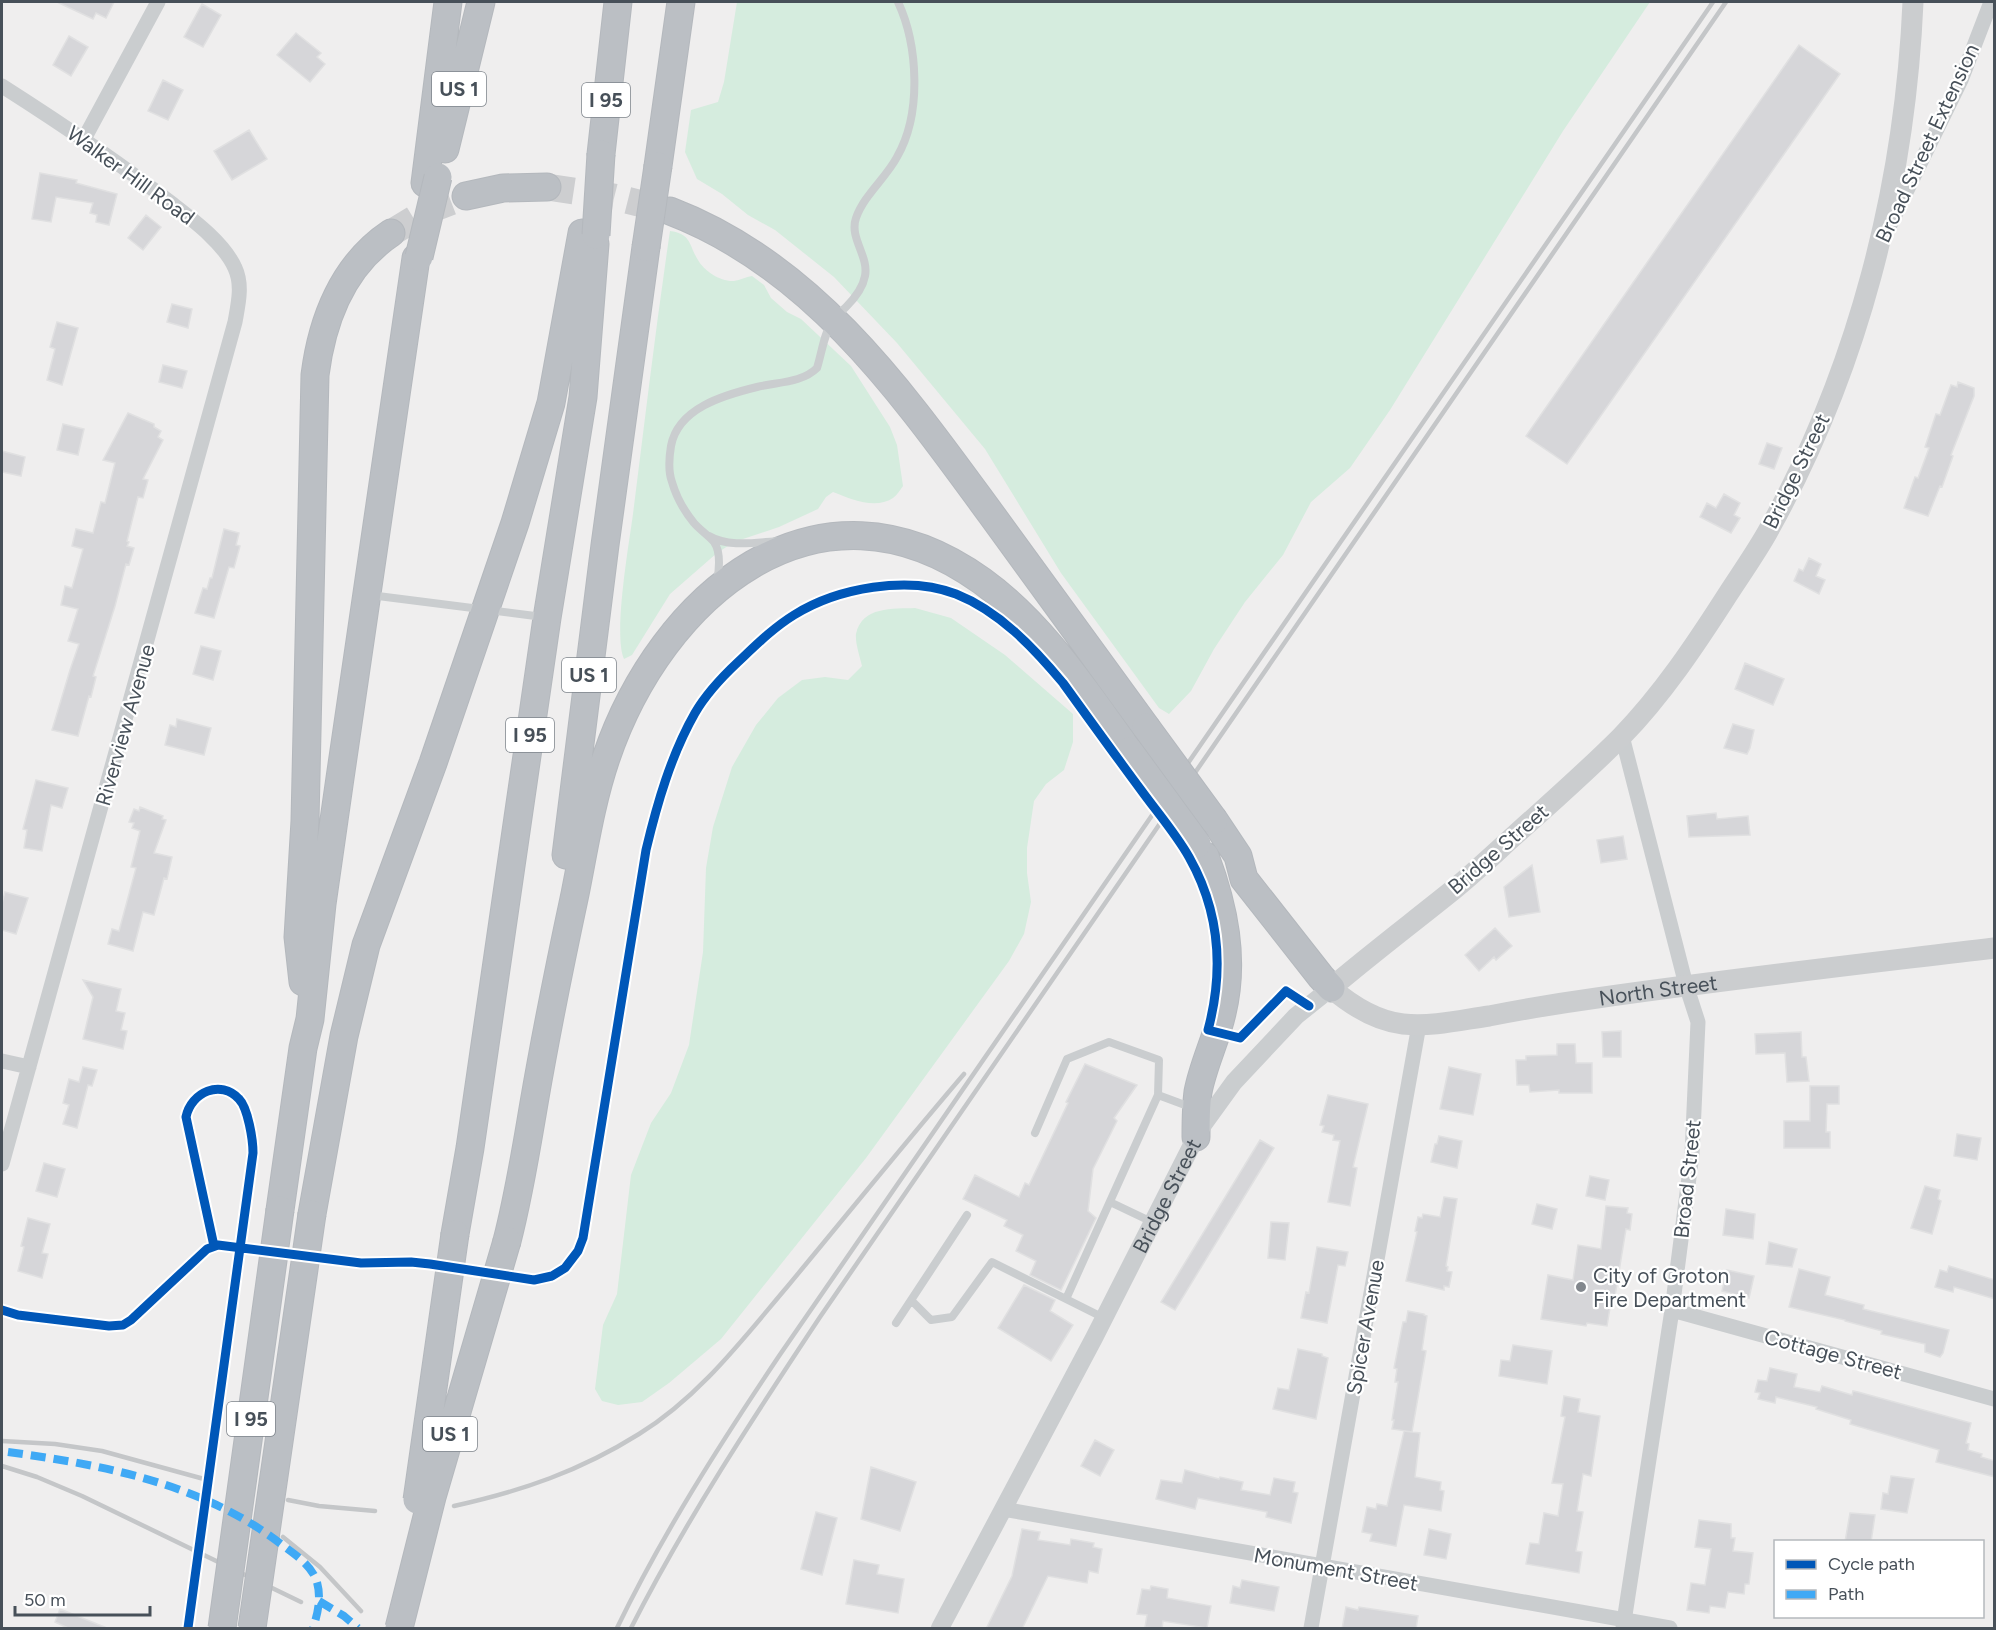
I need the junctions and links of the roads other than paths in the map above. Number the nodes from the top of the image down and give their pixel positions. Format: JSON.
{"nodes":[{"id":1,"x":158,"y":2,"type":"edge"},
{"id":2,"x":448,"y":2,"type":"edge"},
{"id":3,"x":481,"y":2,"type":"edge"},
{"id":4,"x":608,"y":2,"type":"edge"},
{"id":5,"x":618,"y":2,"type":"edge"},
{"id":6,"x":681,"y":2,"type":"edge"},
{"id":7,"x":898,"y":2,"type":"edge"},
{"id":8,"x":1913,"y":2,"type":"edge"},
{"id":9,"x":1991,"y":2,"type":"edge"},
{"id":10,"x":612,"y":45,"type":"junction"},
{"id":11,"x":2,"y":86,"type":"edge"},
{"id":12,"x":84,"y":139,"type":"junction"},
{"id":13,"x":432,"y":180,"type":"junction"},
{"id":14,"x":547,"y":187,"type":"tunnel mouth"},
{"id":15,"x":466,"y":196,"type":"tunnel mouth"},
{"id":16,"x":670,"y":211,"type":"tunnel mouth"},
{"id":17,"x":391,"y":233,"type":"tunnel mouth"},
{"id":18,"x":589,"y":234,"type":"junction"},
{"id":19,"x":1877,"y":251,"type":"junction"},
{"id":20,"x":416,"y":262,"type":"joint"},
{"id":21,"x":240,"y":283,"type":"joint"},
{"id":22,"x":833,"y":319,"type":"junction"},
{"id":23,"x":705,"y":533,"type":"junction"},
{"id":24,"x":805,"y":541,"type":"junction"},
{"id":25,"x":713,"y":592,"type":"junction"},
{"id":26,"x":367,"y":595,"type":"junction"},
{"id":27,"x":486,"y":610,"type":"junction"},
{"id":28,"x":547,"y":618,"type":"junction"},
{"id":29,"x":1622,"y":736,"type":"junction"},
{"id":30,"x":1201,"y":850,"type":"junction"},
{"id":31,"x":1244,"y":879,"type":"junction"},
{"id":32,"x":1995,"y":948,"type":"edge"},
{"id":33,"x":1686,"y":985,"type":"junction"},
{"id":34,"x":1331,"y":988,"type":"junction"},
{"id":35,"x":309,"y":1019,"type":"junction"},
{"id":36,"x":1419,"y":1024,"type":"junction"},
{"id":37,"x":2,"y":1061,"type":"edge"},
{"id":38,"x":29,"y":1067,"type":"junction"},
{"id":39,"x":1158,"y":1095,"type":"junction"},
{"id":40,"x":534,"y":1103,"type":"junction"},
{"id":41,"x":1196,"y":1109,"type":"junction"},
{"id":42,"x":1035,"y":1133,"type":"dead end"},
{"id":43,"x":1196,"y":1137,"type":"junction"},
{"id":44,"x":2,"y":1164,"type":"edge"},
{"id":45,"x":1110,"y":1202,"type":"junction"},
{"id":46,"x":967,"y":1215,"type":"dead end"},
{"id":47,"x":1152,"y":1222,"type":"junction"},
{"id":48,"x":1066,"y":1299,"type":"junction"},
{"id":49,"x":912,"y":1301,"type":"junction"},
{"id":50,"x":1672,"y":1310,"type":"junction"},
{"id":51,"x":1104,"y":1318,"type":"junction"},
{"id":52,"x":896,"y":1323,"type":"dead end"},
{"id":53,"x":1995,"y":1399,"type":"edge"},
{"id":54,"x":1003,"y":1509,"type":"junction"},
{"id":55,"x":1323,"y":1567,"type":"junction"},
{"id":56,"x":1624,"y":1624,"type":"edge"},
{"id":57,"x":222,"y":1629,"type":"edge"},
{"id":58,"x":252,"y":1629,"type":"edge"},
{"id":59,"x":399,"y":1629,"type":"edge"},
{"id":60,"x":940,"y":1629,"type":"edge"},
{"id":61,"x":1311,"y":1629,"type":"edge"},
{"id":62,"x":1670,"y":1629,"type":"edge"}],
"edges":[{"from":1,"to":12,"type":"street"},
{"from":2,"to":13,"type":"highway"},
{"from":3,"to":13,"type":"highway","number":"US 1"},
{"from":4,"to":10,"type":"highway"},
{"from":5,"to":10,"type":"highway","number":"I 95"},
{"from":6,"to":40,"type":"highway","number":"US 1","bridge":true},
{"from":7,"to":22,"type":"lane"},
{"from":8,"to":19,"type":"main road","name":"Bridge Street"},
{"from":9,"to":19,"type":"street","name":"Broad Street Extension"},
{"from":10,"to":18,"type":"highway","number":"I 95","bridge":true},
{"from":11,"to":12,"type":"street","name":"Walker Hill Road"},
{"from":12,"to":21,"type":"street","name":"Walker Hill Road"},
{"from":13,"to":20,"type":"highway","number":"US 1","bridge":true},
{"from":14,"to":15,"type":"highway"},
{"from":16,"to":22,"type":"highway"},
{"from":17,"to":35,"type":"highway"},
{"from":18,"to":27,"type":"highway"},
{"from":18,"to":28,"type":"highway","number":"I 95"},
{"from":19,"to":29,"type":"main road","name":"Bridge Street"},
{"from":20,"to":26,"type":"highway","number":"I 95"},
{"from":21,"to":38,"type":"street","name":"Riverview Avenue"},
{"from":22,"to":23,"type":"lane"},
{"from":22,"to":31,"type":"highway","bridge":true},
{"from":23,"to":24,"type":"lane"},
{"from":23,"to":25,"type":"lane"},
{"from":24,"to":25,"type":"highway"},
{"from":24,"to":30,"type":"highway","bridge":true},
{"from":25,"to":40,"type":"highway"},
{"from":26,"to":27,"type":"lane"},
{"from":26,"to":35,"type":"highway","number":"I 95"},
{"from":27,"to":28,"type":"lane"},
{"from":27,"to":58,"type":"highway","bridge":true},
{"from":28,"to":59,"type":"highway","number":"I 95","bridge":true},
{"from":29,"to":33,"type":"street","name":"Broad Street"},
{"from":29,"to":34,"type":"main road","name":"Bridge Street"},
{"from":30,"to":31,"type":"highway"},
{"from":30,"to":41,"type":"highway"},
{"from":31,"to":34,"type":"highway"},
{"from":32,"to":33,"type":"main road","name":"North Street"},
{"from":33,"to":36,"type":"main road","name":"North Street"},
{"from":33,"to":50,"type":"street","name":"Broad Street"},
{"from":34,"to":36,"type":"main road","name":"North Street"},
{"from":34,"to":43,"type":"street","name":"Bridge Street"},
{"from":35,"to":57,"type":"highway","number":"I 95","bridge":true},
{"from":36,"to":55,"type":"street","name":"Spicer Avenue"},
{"from":37,"to":38,"type":"street"},
{"from":38,"to":44,"type":"street","name":"Riverview Avenue"},
{"from":39,"to":41,"type":"lane"},
{"from":39,"to":42,"type":"lane"},
{"from":39,"to":45,"type":"lane"},
{"from":40,"to":59,"type":"highway","number":"US 1","bridge":true},
{"from":41,"to":43,"type":"highway"},
{"from":43,"to":47,"type":"street","name":"Bridge Street"},
{"from":45,"to":47,"type":"lane"},
{"from":45,"to":48,"type":"lane"},
{"from":46,"to":49,"type":"lane"},
{"from":47,"to":51,"type":"street","name":"Bridge Street"},
{"from":48,"to":49,"type":"lane"},
{"from":48,"to":51,"type":"lane"},
{"from":49,"to":52,"type":"lane"},
{"from":50,"to":53,"type":"street","name":"Cottage Street"},
{"from":50,"to":56,"type":"street","name":"Broad Street"},
{"from":51,"to":54,"type":"street","name":"Bridge Street"},
{"from":54,"to":55,"type":"street","name":"Monument Street"},
{"from":54,"to":60,"type":"street","name":"Bridge Street"},
{"from":55,"to":56,"type":"street","name":"Monument Street"},
{"from":55,"to":61,"type":"street","name":"Spicer Avenue"},
{"from":56,"to":62,"type":"street","name":"Monument Street"}]}
